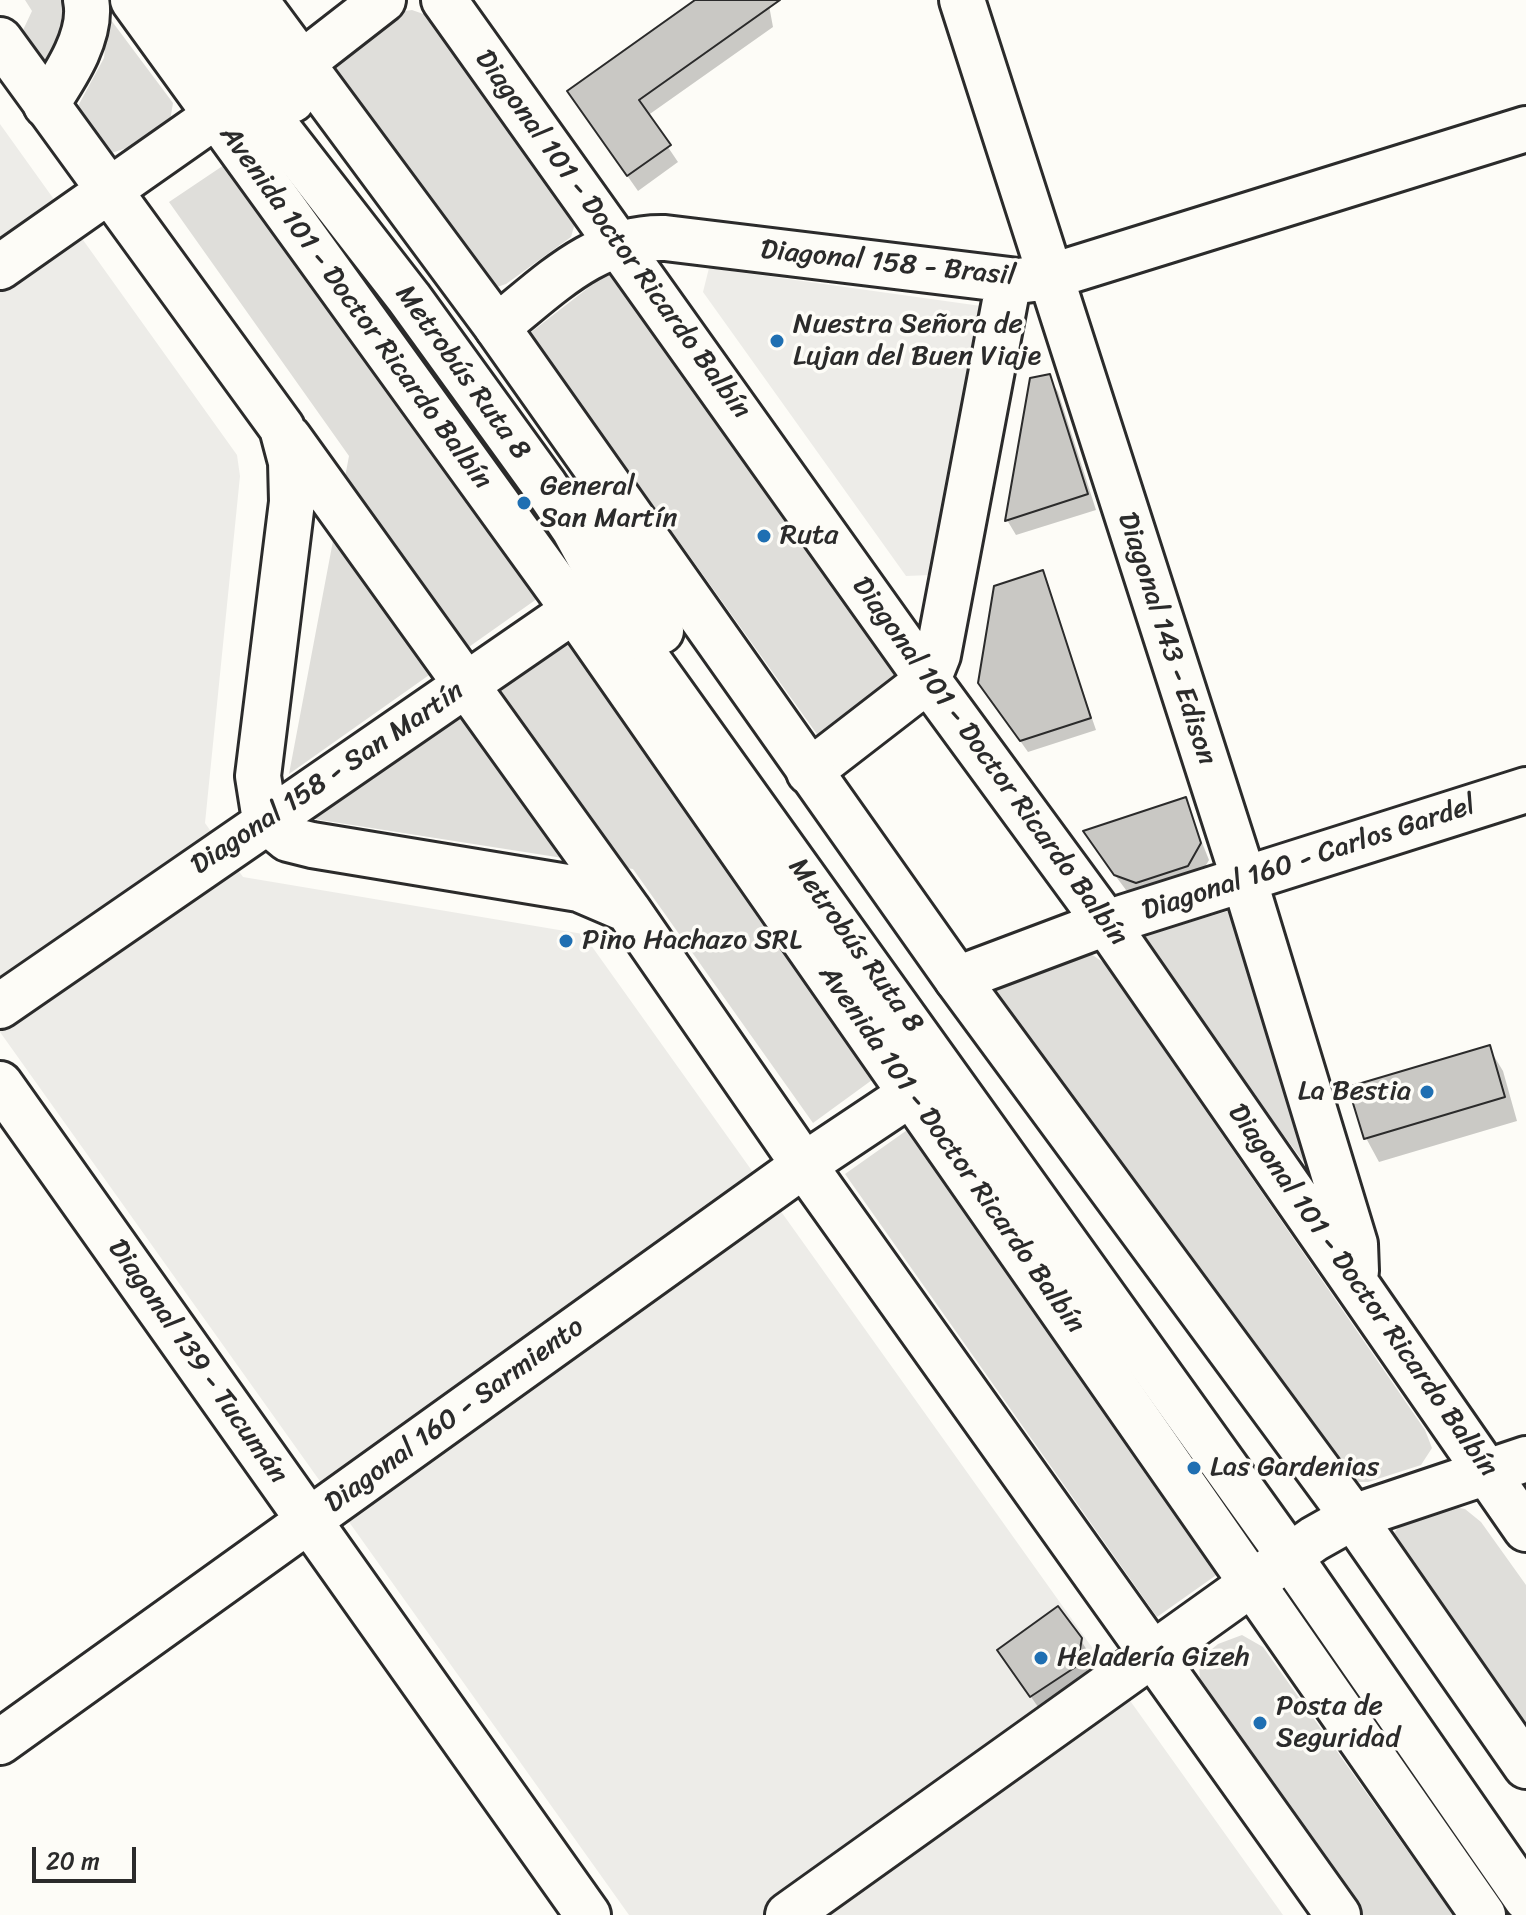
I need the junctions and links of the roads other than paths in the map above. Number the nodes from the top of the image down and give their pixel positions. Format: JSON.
{"nodes":[{"id":1,"x":86,"y":0,"type":"edge"},
{"id":2,"x":133,"y":0,"type":"edge"},
{"id":3,"x":178,"y":0,"type":"edge"},
{"id":4,"x":217,"y":0,"type":"edge"},
{"id":5,"x":255,"y":0,"type":"edge"},
{"id":6,"x":383,"y":0,"type":"edge"},
{"id":7,"x":444,"y":0,"type":"edge"},
{"id":8,"x":962,"y":0,"type":"edge"},
{"id":9,"x":0,"y":40,"type":"edge"},
{"id":10,"x":260,"y":87,"type":"junction"},
{"id":11,"x":46,"y":105,"type":"junction"},
{"id":12,"x":1526,"y":129,"type":"edge"},
{"id":13,"x":108,"y":191,"type":"junction"},
{"id":14,"x":619,"y":242,"type":"junction"},
{"id":15,"x":0,"y":267,"type":"edge"},
{"id":16,"x":1029,"y":278,"type":"junction"},
{"id":17,"x":497,"y":327,"type":"junction"},
{"id":18,"x":282,"y":428,"type":"junction"},
{"id":19,"x":616,"y":581,"type":"junction"},
{"id":20,"x":928,"y":680,"type":"junction"},
{"id":21,"x":466,"y":685,"type":"junction"},
{"id":22,"x":809,"y":772,"type":"junction"},
{"id":23,"x":1526,"y":790,"type":"edge"},
{"id":24,"x":265,"y":820,"type":"junction"},
{"id":25,"x":1244,"y":879,"type":"junction"},
{"id":26,"x":628,"y":910,"type":"junction"},
{"id":27,"x":1106,"y":923,"type":"junction"},
{"id":28,"x":957,"y":979,"type":"junction"},
{"id":29,"x":0,"y":1006,"type":"edge"},
{"id":30,"x":0,"y":1084,"type":"edge"},
{"id":31,"x":912,"y":1093,"type":"junction"},
{"id":32,"x":804,"y":1165,"type":"junction"},
{"id":33,"x":1357,"y":1281,"type":"junction"},
{"id":34,"x":1506,"y":1465,"type":"edge"},
{"id":35,"x":1353,"y":1517,"type":"junction"},
{"id":36,"x":309,"y":1521,"type":"junction"},
{"id":37,"x":1526,"y":1529,"type":"edge"},
{"id":38,"x":1302,"y":1548,"type":"junction"},
{"id":39,"x":1250,"y":1583,"type":"junction"},
{"id":40,"x":1151,"y":1656,"type":"junction"},
{"id":41,"x":0,"y":1742,"type":"edge"},
{"id":42,"x":1526,"y":1766,"type":"edge"},
{"id":43,"x":1526,"y":1844,"type":"edge"},
{"id":44,"x":1526,"y":1898,"type":"edge"},
{"id":45,"x":588,"y":1915,"type":"edge"},
{"id":46,"x":788,"y":1915,"type":"edge"},
{"id":47,"x":1338,"y":1915,"type":"edge"},
{"id":48,"x":1483,"y":1915,"type":"edge"}],
"edges":[{"from":1,"to":11,"type":"street"},
{"from":2,"to":10,"type":"street","name":"Avenida 101 - Doctor Ricardo Balbín"},
{"from":3,"to":10,"type":"street","name":"Metrobús Ruta 8"},
{"from":4,"to":10,"type":"street","name":"Metrobús Ruta 8"},
{"from":5,"to":10,"type":"street","name":"Avenida 101 - Doctor Ricardo Balbín"},
{"from":6,"to":10,"type":"street"},
{"from":7,"to":14,"type":"street","name":"Diagonal 101 - Doctor Ricardo Balbín"},
{"from":8,"to":16,"type":"street","name":"Diagonal 143 - Edison"},
{"from":9,"to":11,"type":"street"},
{"from":10,"to":13,"type":"street"},
{"from":10,"to":17,"type":"street","name":"Avenida 101 - Doctor Ricardo Balbín"},
{"from":10,"to":19,"type":"street","name":"Avenida 101 - Doctor Ricardo Balbín"},
{"from":10,"to":19,"type":"street","name":"Metrobús Ruta 8"},
{"from":11,"to":13,"type":"street"},
{"from":12,"to":16,"type":"street","name":"Diagonal 158 - Brasil"},
{"from":13,"to":15,"type":"street"},
{"from":13,"to":18,"type":"street"},
{"from":14,"to":16,"type":"street","name":"Diagonal 158 - Brasil"},
{"from":14,"to":17,"type":"street","name":"Diagonal 158 - Brasil"},
{"from":14,"to":20,"type":"street","name":"Diagonal 101 - Doctor Ricardo Balbín"},
{"from":16,"to":20,"type":"street"},
{"from":16,"to":25,"type":"street","name":"Diagonal 143 - Edison"},
{"from":17,"to":19,"type":"street","name":"Avenida 101 - Doctor Ricardo Balbín"},
{"from":18,"to":21,"type":"street"},
{"from":18,"to":24,"type":"street"},
{"from":19,"to":21,"type":"street","name":"Diagonal 158 - San Martín"},
{"from":19,"to":22,"type":"street","name":"Avenida 101 - Doctor Ricardo Balbín"},
{"from":19,"to":31,"type":"street","name":"Avenida 101 - Doctor Ricardo Balbín"},
{"from":19,"to":38,"type":"street","name":"Metrobús Ruta 8"},
{"from":20,"to":22,"type":"street"},
{"from":20,"to":27,"type":"street","name":"Diagonal 101 - Doctor Ricardo Balbín"},
{"from":21,"to":24,"type":"street","name":"Diagonal 158 - San Martín"},
{"from":21,"to":26,"type":"street"},
{"from":22,"to":28,"type":"street","name":"Avenida 101 - Doctor Ricardo Balbín"},
{"from":23,"to":25,"type":"street","name":"Diagonal 160 - Carlos Gardel"},
{"from":24,"to":26,"type":"street"},
{"from":24,"to":29,"type":"street","name":"Diagonal 158 - San Martín"},
{"from":25,"to":27,"type":"street","name":"Diagonal 160 - Carlos Gardel"},
{"from":25,"to":33,"type":"street","name":"Diagonal 143 - Edison"},
{"from":26,"to":32,"type":"street"},
{"from":27,"to":28,"type":"street","name":"Diagonal 160 - Carlos Gardel"},
{"from":27,"to":33,"type":"street","name":"Diagonal 101 - Doctor Ricardo Balbín"},
{"from":28,"to":35,"type":"street","name":"Avenida 101 - Doctor Ricardo Balbín"},
{"from":30,"to":36,"type":"street","name":"Diagonal 139 - Tucumán"},
{"from":31,"to":32,"type":"street","name":"Diagonal 160 - Sarmiento"},
{"from":31,"to":39,"type":"street","name":"Avenida 101 - Doctor Ricardo Balbín"},
{"from":32,"to":36,"type":"street","name":"Diagonal 160 - Sarmiento"},
{"from":32,"to":40,"type":"street"},
{"from":33,"to":34,"type":"street","name":"Diagonal 101 - Doctor Ricardo Balbín"},
{"from":34,"to":35,"type":"street"},
{"from":34,"to":37,"type":"street","name":"Diagonal 101 - Doctor Ricardo Balbín"},
{"from":35,"to":38,"type":"street"},
{"from":35,"to":42,"type":"street","name":"Avenida 101 - Doctor Ricardo Balbín"},
{"from":36,"to":41,"type":"street","name":"Diagonal 160 - Sarmiento"},
{"from":36,"to":45,"type":"street","name":"Diagonal 139 - Tucumán"},
{"from":38,"to":39,"type":"street"},
{"from":38,"to":43,"type":"street","name":"Metrobús Ruta 8"},
{"from":38,"to":44,"type":"street","name":"Metrobús Ruta 8"},
{"from":39,"to":40,"type":"street"},
{"from":39,"to":48,"type":"street","name":"Avenida 101 - Doctor Ricardo Balbín"},
{"from":40,"to":46,"type":"street"},
{"from":40,"to":47,"type":"street"}]}
